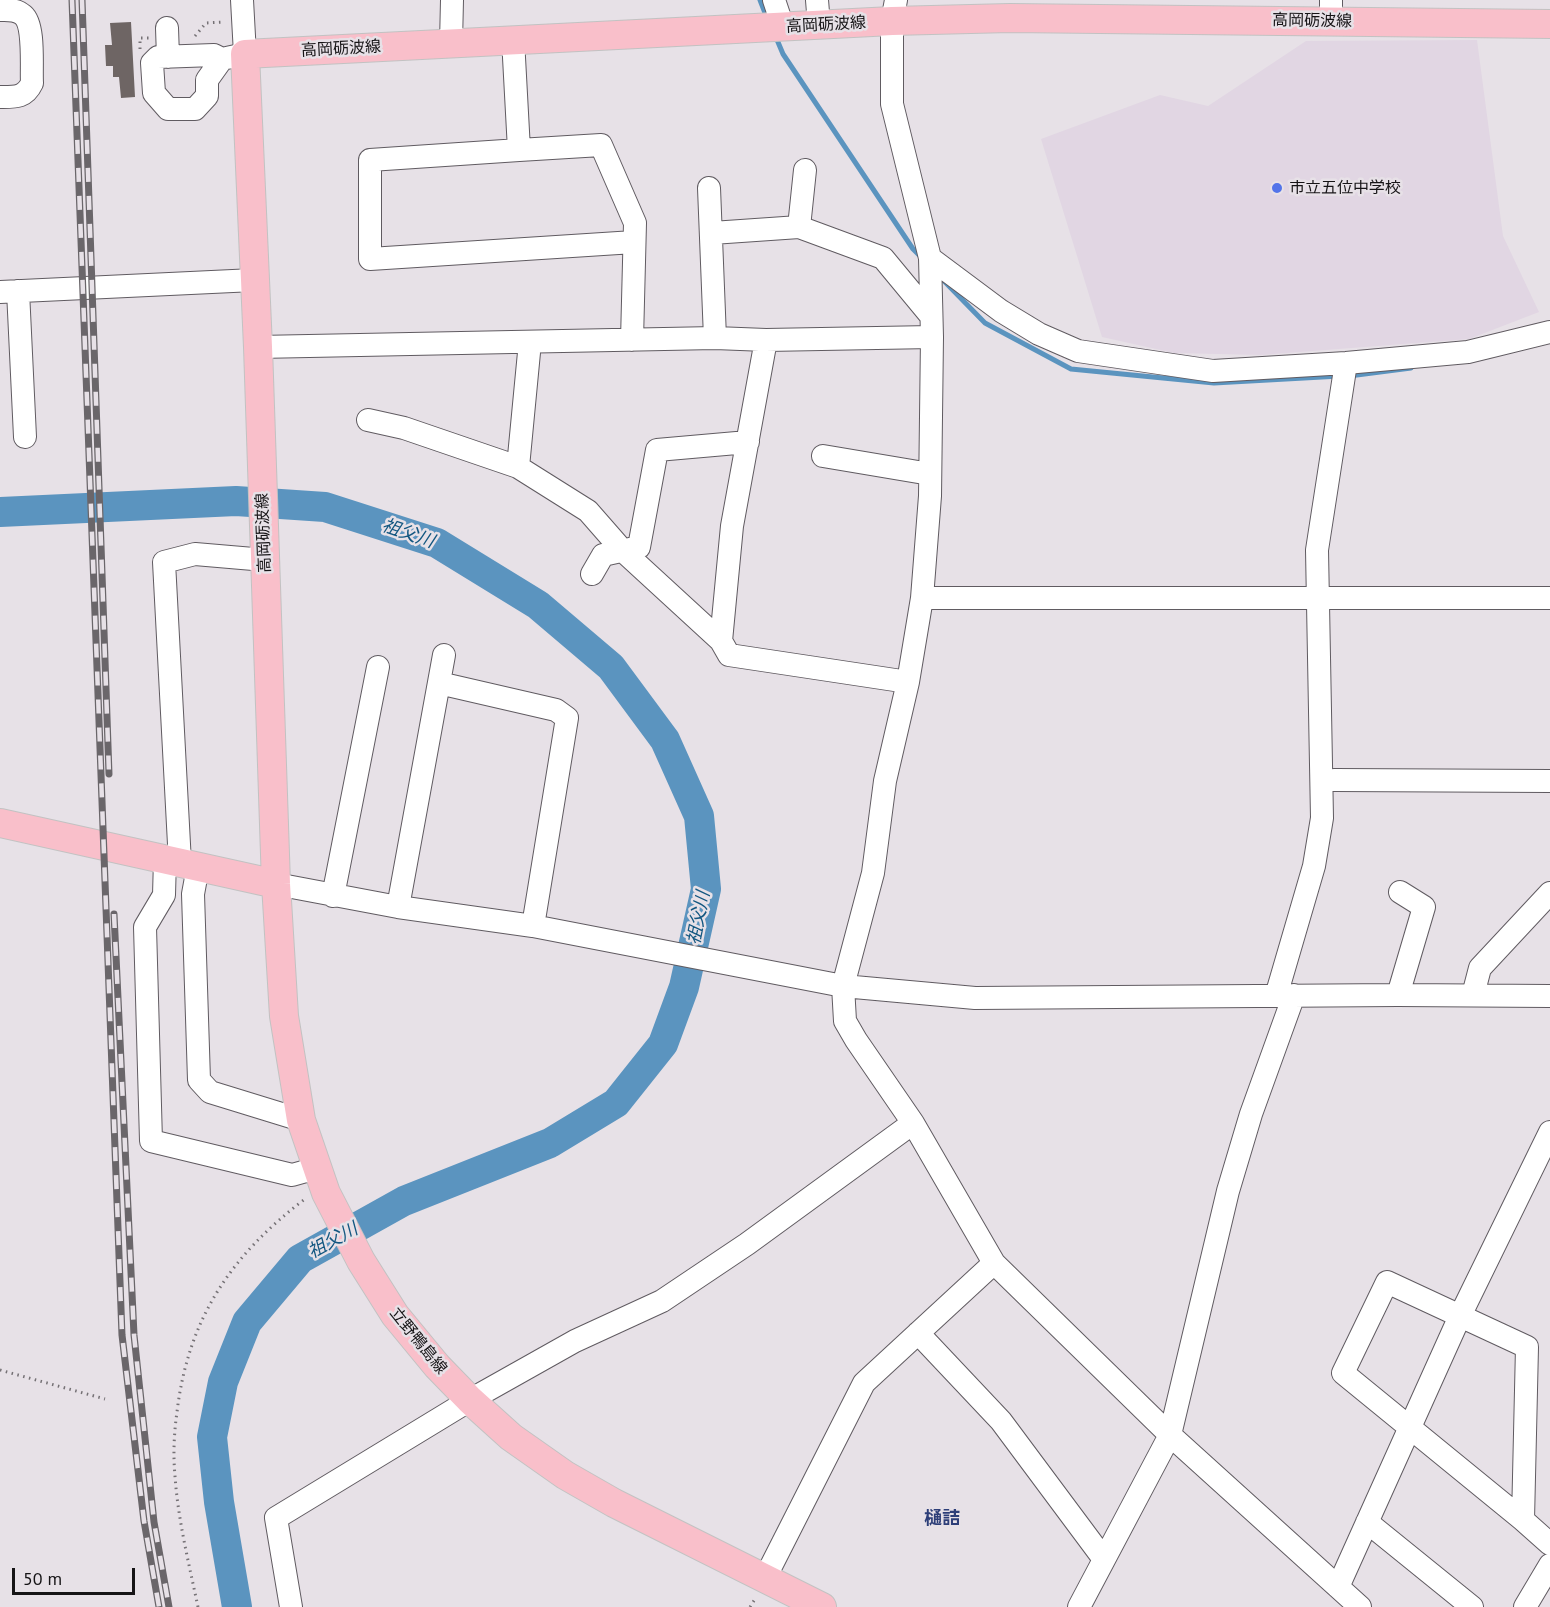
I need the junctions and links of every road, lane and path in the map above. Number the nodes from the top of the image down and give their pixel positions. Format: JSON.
{"nodes":[{"id":1,"x":242,"y":0,"type":"edge"},
{"id":2,"x":452,"y":0,"type":"edge"},
{"id":3,"x":774,"y":0,"type":"edge"},
{"id":4,"x":1013,"y":9,"type":"edge"},
{"id":5,"x":0,"y":10,"type":"edge"},
{"id":6,"x":894,"y":10,"type":"edge"},
{"id":7,"x":1331,"y":11,"type":"edge"},
{"id":8,"x":818,"y":12,"type":"edge"},
{"id":9,"x":1550,"y":24,"type":"edge"},
{"id":10,"x":783,"y":27,"type":"junction"},
{"id":11,"x":166,"y":28,"type":"dead end"},
{"id":12,"x":513,"y":39,"type":"junction"},
{"id":13,"x":452,"y":43,"type":"junction"},
{"id":14,"x":168,"y":57,"type":"junction"},
{"id":15,"x":233,"y":57,"type":"junction"},
{"id":16,"x":0,"y":97,"type":"edge"},
{"id":17,"x":519,"y":150,"type":"junction"},
{"id":18,"x":805,"y":170,"type":"dead end"},
{"id":19,"x":709,"y":188,"type":"dead end"},
{"id":20,"x":799,"y":227,"type":"junction"},
{"id":21,"x":712,"y":233,"type":"junction"},
{"id":22,"x":634,"y":242,"type":"junction"},
{"id":23,"x":930,"y":258,"type":"junction"},
{"id":24,"x":254,"y":280,"type":"junction"},
{"id":25,"x":9,"y":292,"type":"edge"},
{"id":26,"x":931,"y":326,"type":"junction"},
{"id":27,"x":1550,"y":332,"type":"edge"},
{"id":28,"x":716,"y":338,"type":"junction"},
{"id":29,"x":632,"y":340,"type":"junction"},
{"id":30,"x":766,"y":340,"type":"junction"},
{"id":31,"x":530,"y":342,"type":"junction"},
{"id":32,"x":258,"y":347,"type":"junction"},
{"id":33,"x":1346,"y":363,"type":"junction"},
{"id":34,"x":368,"y":420,"type":"dead end"},
{"id":35,"x":25,"y":437,"type":"dead end"},
{"id":36,"x":748,"y":442,"type":"junction"},
{"id":37,"x":823,"y":456,"type":"dead end"},
{"id":38,"x":518,"y":467,"type":"junction"},
{"id":39,"x":930,"y":474,"type":"junction"},
{"id":40,"x":264,"y":548,"type":"junction"},
{"id":41,"x":623,"y":551,"type":"junction"},
{"id":42,"x":592,"y":574,"type":"dead end"},
{"id":43,"x":922,"y":598,"type":"junction"},
{"id":44,"x":1317,"y":598,"type":"junction"},
{"id":45,"x":1550,"y":598,"type":"edge"},
{"id":46,"x":721,"y":641,"type":"junction"},
{"id":47,"x":444,"y":655,"type":"dead end"},
{"id":48,"x":378,"y":667,"type":"dead end"},
{"id":49,"x":908,"y":682,"type":"junction"},
{"id":50,"x":439,"y":683,"type":"junction"},
{"id":51,"x":1334,"y":780,"type":"dead end"},
{"id":52,"x":1550,"y":781,"type":"edge"},
{"id":53,"x":0,"y":823,"type":"edge"},
{"id":54,"x":181,"y":863,"type":"junction"},
{"id":55,"x":276,"y":884,"type":"junction"},
{"id":56,"x":1400,"y":892,"type":"dead end"},
{"id":57,"x":1550,"y":893,"type":"edge"},
{"id":58,"x":333,"y":896,"type":"junction"},
{"id":59,"x":398,"y":908,"type":"junction"},
{"id":60,"x":533,"y":926,"type":"junction"},
{"id":61,"x":843,"y":986,"type":"junction"},
{"id":62,"x":1398,"y":995,"type":"junction"},
{"id":63,"x":1473,"y":995,"type":"junction"},
{"id":64,"x":1285,"y":996,"type":"junction"},
{"id":65,"x":1550,"y":996,"type":"edge"},
{"id":66,"x":301,"y":1120,"type":"junction"},
{"id":67,"x":913,"y":1123,"type":"junction"},
{"id":68,"x":1550,"y":1132,"type":"edge"},
{"id":69,"x":1545,"y":1157,"type":"edge"},
{"id":70,"x":322,"y":1182,"type":"junction"},
{"id":71,"x":994,"y":1263,"type":"junction"},
{"id":72,"x":1460,"y":1316,"type":"junction"},
{"id":73,"x":918,"y":1333,"type":"junction"},
{"id":74,"x":0,"y":1370,"type":"edge"},
{"id":75,"x":105,"y":1399,"type":"dead end"},
{"id":76,"x":470,"y":1400,"type":"junction"},
{"id":77,"x":1410,"y":1428,"type":"junction"},
{"id":78,"x":1170,"y":1435,"type":"junction"},
{"id":79,"x":1524,"y":1520,"type":"junction"},
{"id":80,"x":1367,"y":1522,"type":"junction"},
{"id":81,"x":1550,"y":1544,"type":"edge"},
{"id":82,"x":1103,"y":1558,"type":"junction"},
{"id":83,"x":1550,"y":1564,"type":"edge"},
{"id":84,"x":765,"y":1578,"type":"junction"},
{"id":85,"x":1338,"y":1587,"type":"junction"},
{"id":86,"x":198,"y":1607,"type":"edge"},
{"id":87,"x":291,"y":1607,"type":"edge"},
{"id":88,"x":822,"y":1607,"type":"edge"},
{"id":89,"x":1079,"y":1607,"type":"edge"},
{"id":90,"x":1360,"y":1607,"type":"edge"},
{"id":91,"x":1472,"y":1607,"type":"edge"},
{"id":92,"x":1525,"y":1607,"type":"edge"}],
"edges":[{"from":1,"to":15,"type":"street"},
{"from":2,"to":13,"type":"street"},
{"from":3,"to":10,"type":"street"},
{"from":4,"to":6,"type":"main road","name":"高岡砺波線"},
{"from":4,"to":7,"type":"main road","name":"高岡砺波線"},
{"from":5,"to":16,"type":"street"},
{"from":6,"to":8,"type":"main road","name":"高岡砺波線"},
{"from":6,"to":23,"type":"street"},
{"from":7,"to":9,"type":"main road","name":"高岡砺波線"},
{"from":8,"to":10,"type":"main road","name":"高岡砺波線"},
{"from":10,"to":12,"type":"main road","name":"高岡砺波線"},
{"from":11,"to":14,"type":"street"},
{"from":12,"to":13,"type":"main road","name":"高岡砺波線"},
{"from":12,"to":17,"type":"street"},
{"from":13,"to":15,"type":"main road","name":"高岡砺波線"},
{"from":14,"to":15,"type":"street"},
{"from":14,"to":15,"type":"street"},
{"from":15,"to":24,"type":"main road","name":"高岡砺波線"},
{"from":17,"to":22,"type":"street"},
{"from":17,"to":22,"type":"street"},
{"from":18,"to":20,"type":"street"},
{"from":19,"to":21,"type":"street"},
{"from":20,"to":21,"type":"street"},
{"from":20,"to":26,"type":"street"},
{"from":21,"to":28,"type":"street"},
{"from":22,"to":29,"type":"street"},
{"from":23,"to":26,"type":"street"},
{"from":23,"to":33,"type":"street"},
{"from":24,"to":25,"type":"street"},
{"from":24,"to":32,"type":"main road","name":"高岡砺波線"},
{"from":25,"to":35,"type":"street"},
{"from":26,"to":30,"type":"street"},
{"from":26,"to":39,"type":"street"},
{"from":27,"to":33,"type":"street"},
{"from":28,"to":29,"type":"street"},
{"from":28,"to":30,"type":"street"},
{"from":29,"to":31,"type":"street"},
{"from":30,"to":36,"type":"street"},
{"from":31,"to":32,"type":"street"},
{"from":31,"to":38,"type":"street"},
{"from":32,"to":40,"type":"main road","name":"高岡砺波線"},
{"from":33,"to":44,"type":"street"},
{"from":34,"to":38,"type":"street"},
{"from":36,"to":41,"type":"street"},
{"from":36,"to":46,"type":"street"},
{"from":37,"to":39,"type":"street"},
{"from":38,"to":41,"type":"street"},
{"from":39,"to":43,"type":"street"},
{"from":40,"to":54,"type":"street"},
{"from":40,"to":55,"type":"main road","name":"高岡砺波線"},
{"from":41,"to":42,"type":"street"},
{"from":41,"to":46,"type":"street"},
{"from":43,"to":44,"type":"street"},
{"from":43,"to":49,"type":"street"},
{"from":44,"to":45,"type":"street"},
{"from":44,"to":64,"type":"street"},
{"from":46,"to":49,"type":"street"},
{"from":47,"to":50,"type":"street"},
{"from":48,"to":58,"type":"street"},
{"from":49,"to":61,"type":"street"},
{"from":50,"to":59,"type":"street"},
{"from":50,"to":60,"type":"street"},
{"from":51,"to":52,"type":"street"},
{"from":53,"to":54,"type":"main road"},
{"from":54,"to":55,"type":"main road"},
{"from":54,"to":66,"type":"street"},
{"from":54,"to":70,"type":"street"},
{"from":55,"to":58,"type":"street"},
{"from":55,"to":66,"type":"main road","name":"立野鴨島線"},
{"from":56,"to":62,"type":"street"},
{"from":57,"to":63,"type":"street"},
{"from":58,"to":59,"type":"street"},
{"from":59,"to":60,"type":"street"},
{"from":60,"to":61,"type":"street"},
{"from":61,"to":64,"type":"street"},
{"from":61,"to":67,"type":"street"},
{"from":62,"to":63,"type":"street"},
{"from":62,"to":64,"type":"street"},
{"from":63,"to":65,"type":"street"},
{"from":64,"to":78,"type":"street"},
{"from":66,"to":70,"type":"main road","name":"立野鴨島線"},
{"from":67,"to":71,"type":"street"},
{"from":67,"to":76,"type":"street"},
{"from":68,"to":69,"type":"street"},
{"from":69,"to":72,"type":"street"},
{"from":70,"to":76,"type":"main road","name":"立野鴨島線"},
{"from":70,"to":86,"type":"path"},
{"from":71,"to":73,"type":"street"},
{"from":71,"to":78,"type":"street"},
{"from":72,"to":77,"type":"street"},
{"from":72,"to":77,"type":"street"},
{"from":72,"to":79,"type":"street"},
{"from":73,"to":82,"type":"street"},
{"from":73,"to":84,"type":"street"},
{"from":74,"to":75,"type":"path"},
{"from":76,"to":84,"type":"main road","name":"立野鴨島線"},
{"from":76,"to":87,"type":"street"},
{"from":77,"to":79,"type":"street"},
{"from":77,"to":80,"type":"street"},
{"from":78,"to":82,"type":"street"},
{"from":78,"to":85,"type":"street"},
{"from":79,"to":81,"type":"street"},
{"from":80,"to":85,"type":"street"},
{"from":80,"to":91,"type":"street"},
{"from":82,"to":89,"type":"street"},
{"from":83,"to":92,"type":"street"},
{"from":84,"to":88,"type":"main road","name":"立野鴨島線"},
{"from":85,"to":90,"type":"street"}]}
